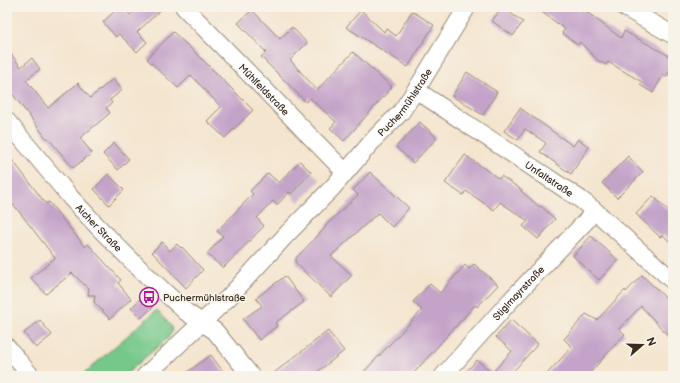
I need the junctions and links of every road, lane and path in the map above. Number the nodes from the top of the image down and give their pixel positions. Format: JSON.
{"nodes":[{"id":1,"x":184,"y":7,"type":"edge"},
{"id":2,"x":467,"y":7,"type":"edge"},
{"id":3,"x":624,"y":7,"type":"edge"},
{"id":4,"x":673,"y":35,"type":"edge"},
{"id":5,"x":416,"y":90,"type":"junction"},
{"id":6,"x":7,"y":121,"type":"edge"},
{"id":7,"x":345,"y":172,"type":"junction"},
{"id":8,"x":594,"y":210,"type":"junction"},
{"id":9,"x":673,"y":281,"type":"edge"},
{"id":10,"x":202,"y":323,"type":"junction"},
{"id":11,"x":7,"y":347,"type":"edge"},
{"id":12,"x":31,"y":376,"type":"edge"},
{"id":13,"x":145,"y":376,"type":"edge"},
{"id":14,"x":252,"y":376,"type":"edge"},
{"id":15,"x":443,"y":376,"type":"edge"}],
"edges":[{"from":1,"to":7,"type":"street","name":"Mühlfeldstraße"},
{"from":2,"to":5,"type":"street","name":"Puchermühlstraße"},
{"from":3,"to":4,"type":"street"},
{"from":5,"to":7,"type":"street","name":"Puchermühlstraße"},
{"from":5,"to":8,"type":"street","name":"Unfaltstraße"},
{"from":6,"to":10,"type":"street","name":"Aicher Straße"},
{"from":7,"to":10,"type":"street","name":"Puchermühlstraße"},
{"from":8,"to":9,"type":"street","name":"Unfaltstraße"},
{"from":8,"to":15,"type":"street","name":"Stiglmayrstraße"},
{"from":10,"to":13,"type":"street","name":"Puchermühlstraße"},
{"from":10,"to":14,"type":"street","name":"Aicher Straße"},
{"from":11,"to":12,"type":"street"}]}
